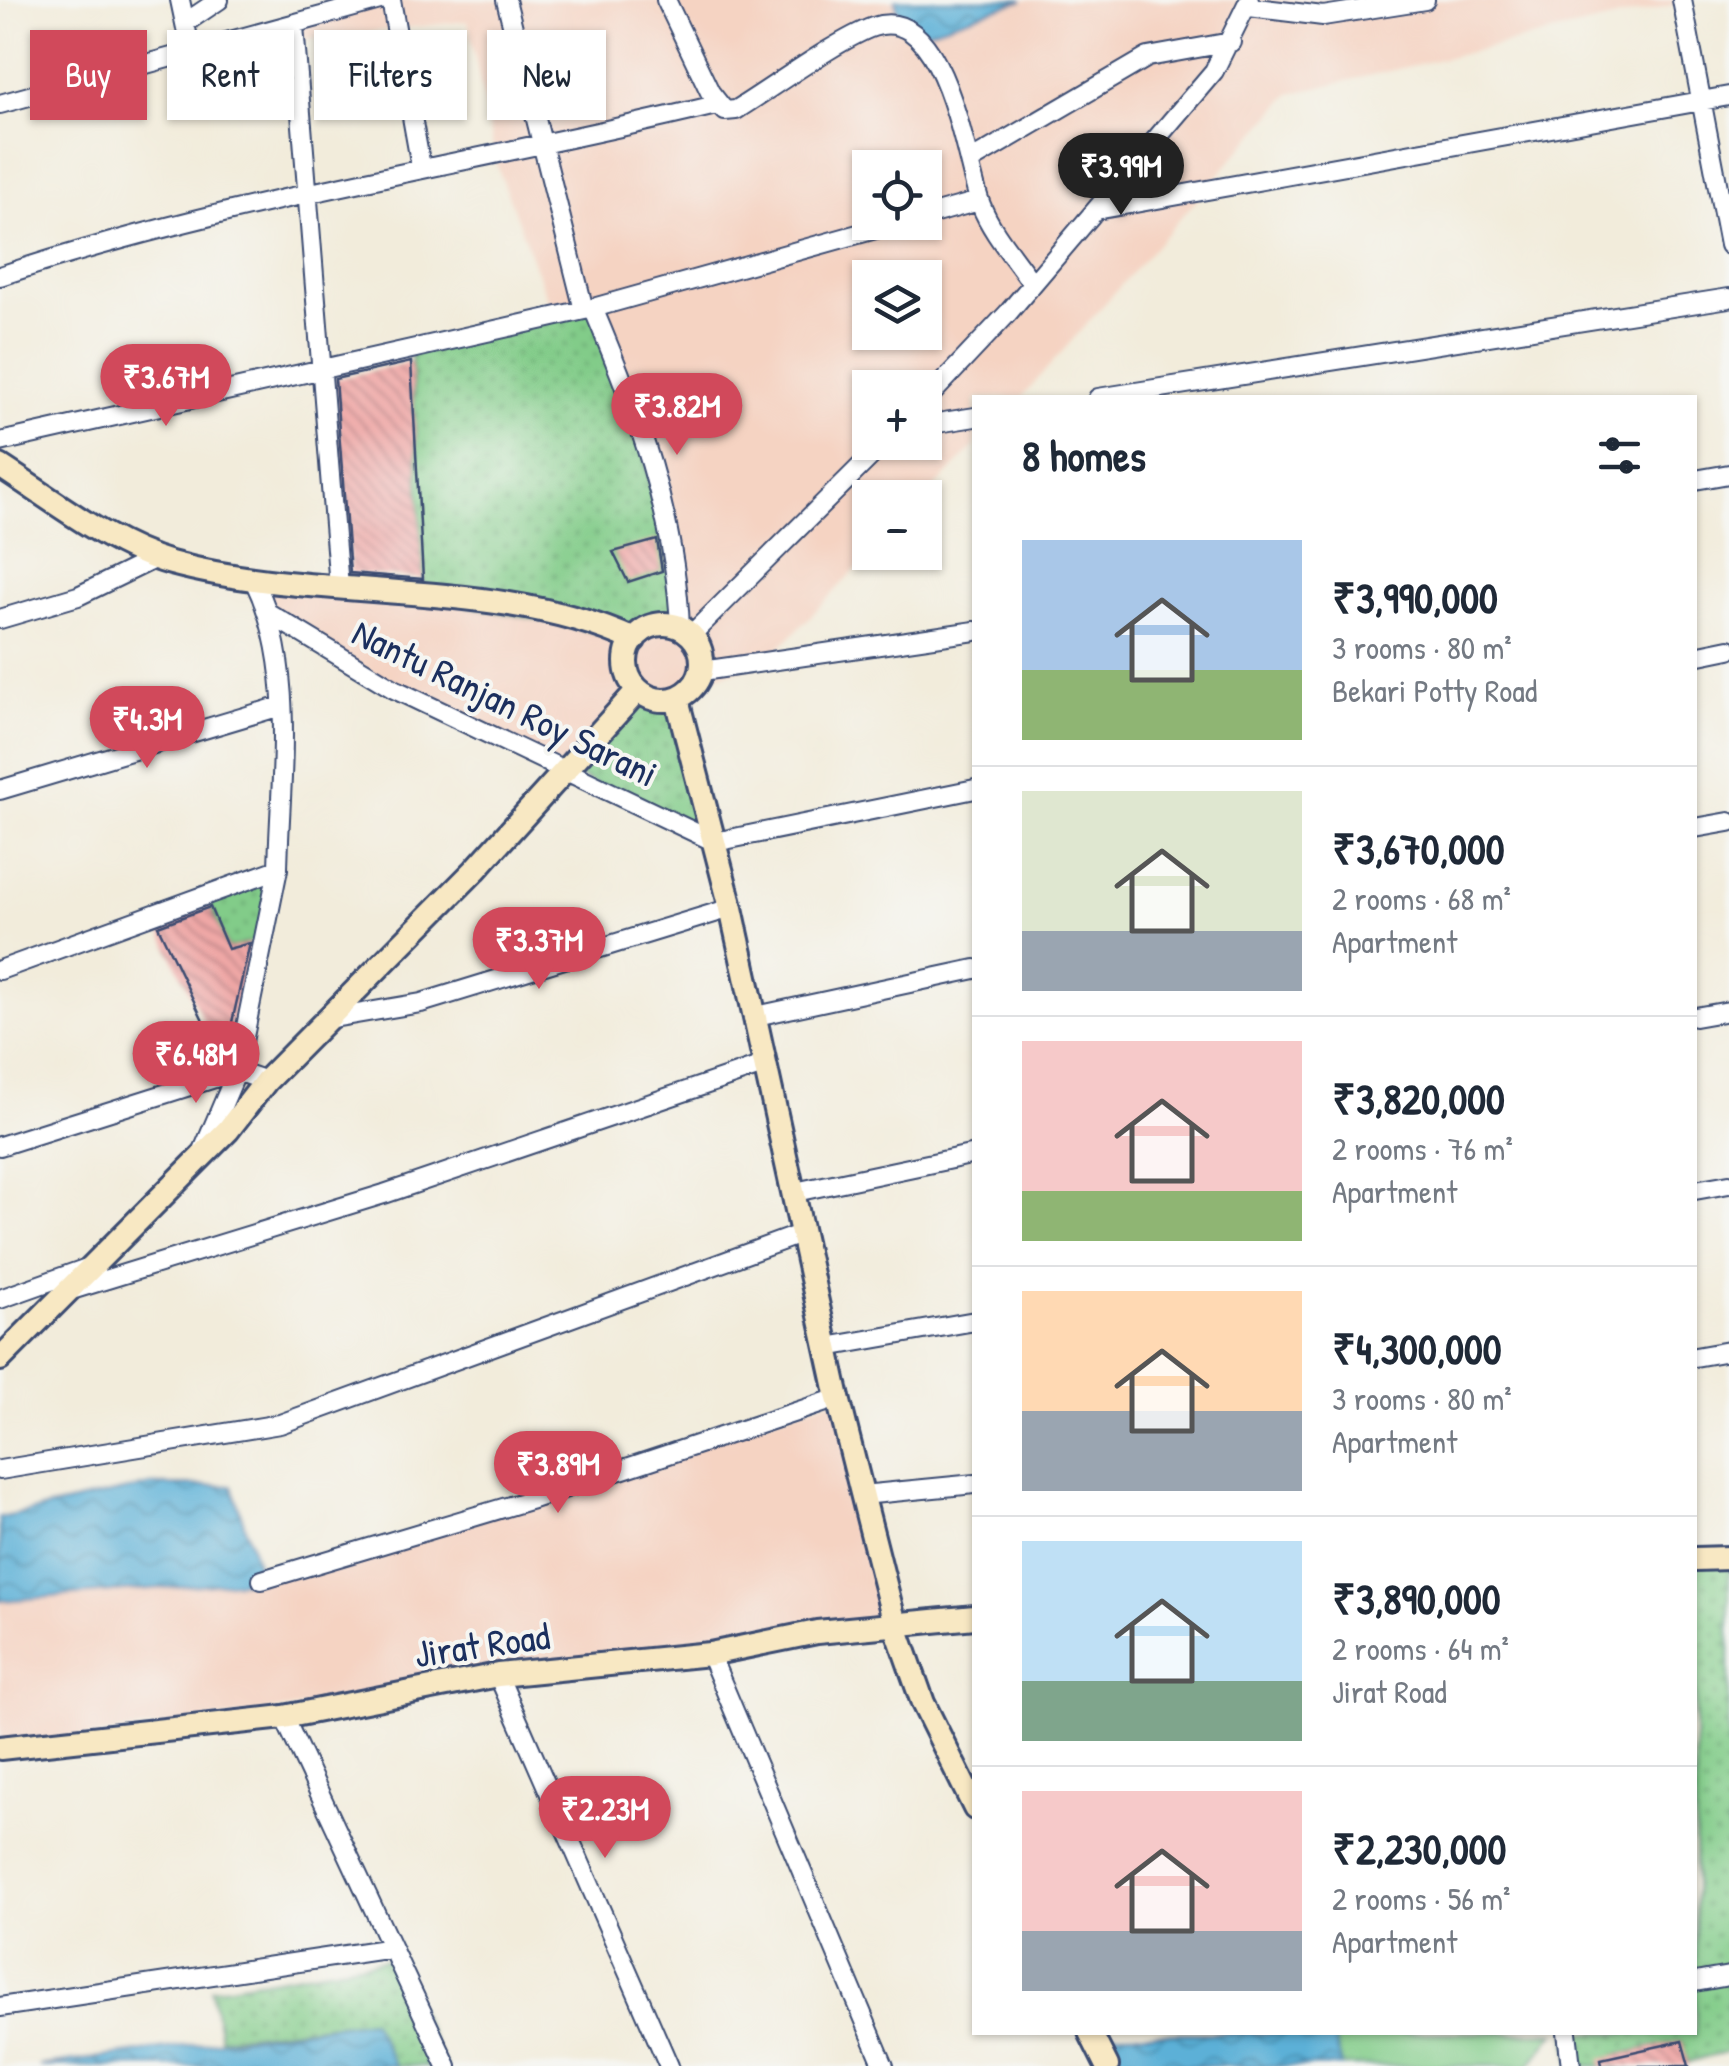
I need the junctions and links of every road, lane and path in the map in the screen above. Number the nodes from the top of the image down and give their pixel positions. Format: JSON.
{"nodes":[{"id":1,"x":180,"y":0,"type":"edge"},
{"id":2,"x":219,"y":0,"type":"edge"},
{"id":3,"x":380,"y":0,"type":"edge"},
{"id":4,"x":391,"y":0,"type":"edge"},
{"id":5,"x":506,"y":0,"type":"edge"},
{"id":6,"x":666,"y":0,"type":"edge"},
{"id":7,"x":1425,"y":0,"type":"edge"},
{"id":8,"x":1682,"y":0,"type":"edge"},
{"id":9,"x":1249,"y":3,"type":"edge"},
{"id":10,"x":185,"y":23,"type":"junction"},
{"id":11,"x":294,"y":26,"type":"junction"},
{"id":12,"x":186,"y":30,"type":"edge"},
{"id":13,"x":278,"y":30,"type":"edge"},
{"id":14,"x":1232,"y":42,"type":"junction"},
{"id":15,"x":167,"y":59,"type":"edge"},
{"id":16,"x":1729,"y":96,"type":"edge"},
{"id":17,"x":1702,"y":100,"type":"junction"},
{"id":18,"x":0,"y":104,"type":"edge"},
{"id":19,"x":716,"y":105,"type":"junction"},
{"id":20,"x":542,"y":148,"type":"junction"},
{"id":21,"x":970,"y":161,"type":"junction"},
{"id":22,"x":422,"y":167,"type":"junction"},
{"id":23,"x":309,"y":196,"type":"junction"},
{"id":24,"x":979,"y":201,"type":"junction"},
{"id":25,"x":1096,"y":210,"type":"junction"},
{"id":26,"x":942,"y":211,"type":"edge"},
{"id":27,"x":852,"y":236,"type":"edge"},
{"id":28,"x":1729,"y":245,"type":"edge"},
{"id":29,"x":0,"y":276,"type":"edge"},
{"id":30,"x":1031,"y":282,"type":"junction"},
{"id":31,"x":1729,"y":298,"type":"edge"},
{"id":32,"x":589,"y":309,"type":"junction"},
{"id":33,"x":324,"y":372,"type":"junction"},
{"id":34,"x":942,"y":382,"type":"edge"},
{"id":35,"x":1117,"y":395,"type":"edge"},
{"id":36,"x":972,"y":418,"type":"edge"},
{"id":37,"x":942,"y":423,"type":"edge"},
{"id":38,"x":0,"y":442,"type":"edge"},
{"id":39,"x":866,"y":460,"type":"edge"},
{"id":40,"x":0,"y":466,"type":"edge"},
{"id":41,"x":1729,"y":474,"type":"edge"},
{"id":42,"x":1697,"y":480,"type":"edge"},
{"id":43,"x":156,"y":558,"type":"junction"},
{"id":44,"x":254,"y":580,"type":"junction"},
{"id":45,"x":339,"y":587,"type":"junction"},
{"id":46,"x":270,"y":614,"type":"junction"},
{"id":47,"x":0,"y":619,"type":"edge"},
{"id":48,"x":686,"y":631,"type":"junction"},
{"id":49,"x":972,"y":631,"type":"edge"},
{"id":50,"x":634,"y":640,"type":"junction"},
{"id":51,"x":1729,"y":649,"type":"edge"},
{"id":52,"x":1697,"y":656,"type":"edge"},
{"id":53,"x":702,"y":671,"type":"junction"},
{"id":54,"x":638,"y":690,"type":"junction"},
{"id":55,"x":677,"y":699,"type":"junction"},
{"id":56,"x":281,"y":706,"type":"junction"},
{"id":57,"x":565,"y":768,"type":"junction"},
{"id":58,"x":0,"y":790,"type":"edge"},
{"id":59,"x":972,"y":790,"type":"edge"},
{"id":60,"x":1729,"y":822,"type":"edge"},
{"id":61,"x":1697,"y":828,"type":"edge"},
{"id":62,"x":715,"y":842,"type":"junction"},
{"id":63,"x":278,"y":870,"type":"junction"},
{"id":64,"x":732,"y":908,"type":"junction"},
{"id":65,"x":0,"y":970,"type":"edge"},
{"id":66,"x":972,"y":970,"type":"edge"},
{"id":67,"x":1729,"y":1011,"type":"edge"},
{"id":68,"x":756,"y":1016,"type":"junction"},
{"id":69,"x":1697,"y":1017,"type":"edge"},
{"id":70,"x":333,"y":1018,"type":"junction"},
{"id":71,"x":766,"y":1064,"type":"junction"},
{"id":72,"x":237,"y":1072,"type":"junction"},
{"id":73,"x":266,"y":1081,"type":"junction"},
{"id":74,"x":0,"y":1146,"type":"edge"},
{"id":75,"x":972,"y":1155,"type":"edge"},
{"id":76,"x":199,"y":1160,"type":"junction"},
{"id":77,"x":1729,"y":1184,"type":"edge"},
{"id":78,"x":1697,"y":1190,"type":"edge"},
{"id":79,"x":794,"y":1192,"type":"junction"},
{"id":80,"x":803,"y":1232,"type":"junction"},
{"id":81,"x":98,"y":1265,"type":"junction"},
{"id":82,"x":75,"y":1288,"type":"junction"},
{"id":83,"x":0,"y":1300,"type":"edge"},
{"id":84,"x":972,"y":1323,"type":"edge"},
{"id":85,"x":828,"y":1347,"type":"junction"},
{"id":86,"x":1729,"y":1351,"type":"edge"},
{"id":87,"x":1697,"y":1357,"type":"edge"},
{"id":88,"x":0,"y":1359,"type":"edge"},
{"id":89,"x":838,"y":1398,"type":"junction"},
{"id":90,"x":0,"y":1470,"type":"edge"},
{"id":91,"x":972,"y":1484,"type":"edge"},
{"id":92,"x":862,"y":1495,"type":"junction"},
{"id":93,"x":1729,"y":1558,"type":"edge"},
{"id":94,"x":1697,"y":1560,"type":"edge"},
{"id":95,"x":262,"y":1580,"type":"dead end"},
{"id":96,"x":972,"y":1617,"type":"edge"},
{"id":97,"x":895,"y":1624,"type":"junction"},
{"id":98,"x":710,"y":1654,"type":"junction"},
{"id":99,"x":498,"y":1675,"type":"junction"},
{"id":100,"x":284,"y":1717,"type":"junction"},
{"id":101,"x":0,"y":1748,"type":"edge"},
{"id":102,"x":972,"y":1802,"type":"edge"},
{"id":103,"x":392,"y":1948,"type":"junction"},
{"id":104,"x":1729,"y":1976,"type":"edge"},
{"id":105,"x":1697,"y":1982,"type":"edge"},
{"id":106,"x":0,"y":2007,"type":"edge"},
{"id":107,"x":1092,"y":2035,"type":"edge"},
{"id":108,"x":1567,"y":2035,"type":"edge"},
{"id":109,"x":447,"y":2066,"type":"edge"},
{"id":110,"x":669,"y":2066,"type":"edge"},
{"id":111,"x":884,"y":2066,"type":"edge"},
{"id":112,"x":1107,"y":2066,"type":"edge"},
{"id":113,"x":1571,"y":2066,"type":"edge"}],
"edges":[{"from":1,"to":10,"type":"street"},
{"from":2,"to":10,"type":"street"},
{"from":3,"to":11,"type":"street"},
{"from":4,"to":22,"type":"street"},
{"from":5,"to":20,"type":"street"},
{"from":6,"to":19,"type":"street"},
{"from":7,"to":9,"type":"street"},
{"from":8,"to":17,"type":"street"},
{"from":9,"to":14,"type":"street"},
{"from":10,"to":12,"type":"street"},
{"from":11,"to":13,"type":"street"},
{"from":11,"to":23,"type":"street"},
{"from":14,"to":21,"type":"street"},
{"from":14,"to":25,"type":"street"},
{"from":15,"to":18,"type":"street"},
{"from":16,"to":17,"type":"street"},
{"from":17,"to":25,"type":"street"},
{"from":17,"to":28,"type":"street"},
{"from":19,"to":20,"type":"street"},
{"from":19,"to":21,"type":"street"},
{"from":20,"to":22,"type":"street"},
{"from":20,"to":32,"type":"street"},
{"from":21,"to":24,"type":"street"},
{"from":22,"to":23,"type":"street"},
{"from":23,"to":29,"type":"street"},
{"from":23,"to":33,"type":"street"},
{"from":24,"to":26,"type":"street"},
{"from":24,"to":30,"type":"street"},
{"from":25,"to":30,"type":"street"},
{"from":27,"to":32,"type":"street"},
{"from":30,"to":34,"type":"street"},
{"from":31,"to":35,"type":"street"},
{"from":32,"to":33,"type":"street"},
{"from":32,"to":48,"type":"street"},
{"from":33,"to":38,"type":"street"},
{"from":33,"to":45,"type":"street"},
{"from":36,"to":37,"type":"street"},
{"from":39,"to":48,"type":"street"},
{"from":40,"to":43,"type":"main road"},
{"from":41,"to":42,"type":"street"},
{"from":43,"to":44,"type":"main road"},
{"from":43,"to":47,"type":"street"},
{"from":44,"to":45,"type":"main road"},
{"from":44,"to":46,"type":"street"},
{"from":45,"to":50,"type":"main road"},
{"from":46,"to":56,"type":"street"},
{"from":46,"to":57,"type":"street","name":"Nantu Ranjan Roy Sarani"},
{"from":48,"to":50,"type":"main road"},
{"from":48,"to":53,"type":"main road"},
{"from":49,"to":53,"type":"street"},
{"from":50,"to":54,"type":"main road"},
{"from":51,"to":52,"type":"street"},
{"from":53,"to":55,"type":"main road"},
{"from":54,"to":55,"type":"main road"},
{"from":54,"to":57,"type":"main road"},
{"from":55,"to":62,"type":"main road"},
{"from":56,"to":58,"type":"street"},
{"from":56,"to":63,"type":"street"},
{"from":57,"to":62,"type":"street","name":"Nantu Ranjan Roy Sarani"},
{"from":57,"to":70,"type":"main road"},
{"from":59,"to":62,"type":"street"},
{"from":60,"to":61,"type":"street"},
{"from":62,"to":64,"type":"main road"},
{"from":63,"to":65,"type":"street"},
{"from":63,"to":72,"type":"street"},
{"from":64,"to":68,"type":"main road"},
{"from":64,"to":70,"type":"street"},
{"from":66,"to":68,"type":"street"},
{"from":67,"to":69,"type":"street"},
{"from":68,"to":71,"type":"main road"},
{"from":70,"to":73,"type":"main road"},
{"from":71,"to":79,"type":"main road"},
{"from":71,"to":82,"type":"street"},
{"from":72,"to":73,"type":"street"},
{"from":72,"to":74,"type":"street"},
{"from":72,"to":76,"type":"street"},
{"from":73,"to":76,"type":"main road"},
{"from":75,"to":79,"type":"street"},
{"from":76,"to":81,"type":"main road"},
{"from":77,"to":78,"type":"street"},
{"from":79,"to":80,"type":"main road"},
{"from":80,"to":85,"type":"main road"},
{"from":80,"to":90,"type":"street"},
{"from":81,"to":82,"type":"main road"},
{"from":81,"to":83,"type":"street"},
{"from":82,"to":88,"type":"main road"},
{"from":84,"to":85,"type":"street"},
{"from":85,"to":89,"type":"main road"},
{"from":86,"to":87,"type":"street"},
{"from":89,"to":92,"type":"main road"},
{"from":89,"to":95,"type":"street"},
{"from":91,"to":92,"type":"street"},
{"from":92,"to":97,"type":"main road"},
{"from":93,"to":94,"type":"main road"},
{"from":96,"to":97,"type":"main road","name":"Jirat Road"},
{"from":97,"to":98,"type":"main road","name":"Jirat Road"},
{"from":97,"to":102,"type":"main road"},
{"from":98,"to":99,"type":"main road","name":"Jirat Road"},
{"from":98,"to":111,"type":"street"},
{"from":99,"to":100,"type":"main road","name":"Jirat Road"},
{"from":99,"to":110,"type":"street"},
{"from":100,"to":101,"type":"main road","name":"Jirat Road"},
{"from":100,"to":103,"type":"street"},
{"from":103,"to":106,"type":"street"},
{"from":103,"to":109,"type":"street"},
{"from":104,"to":105,"type":"street"},
{"from":107,"to":112,"type":"main road"},
{"from":108,"to":113,"type":"street"}]}
